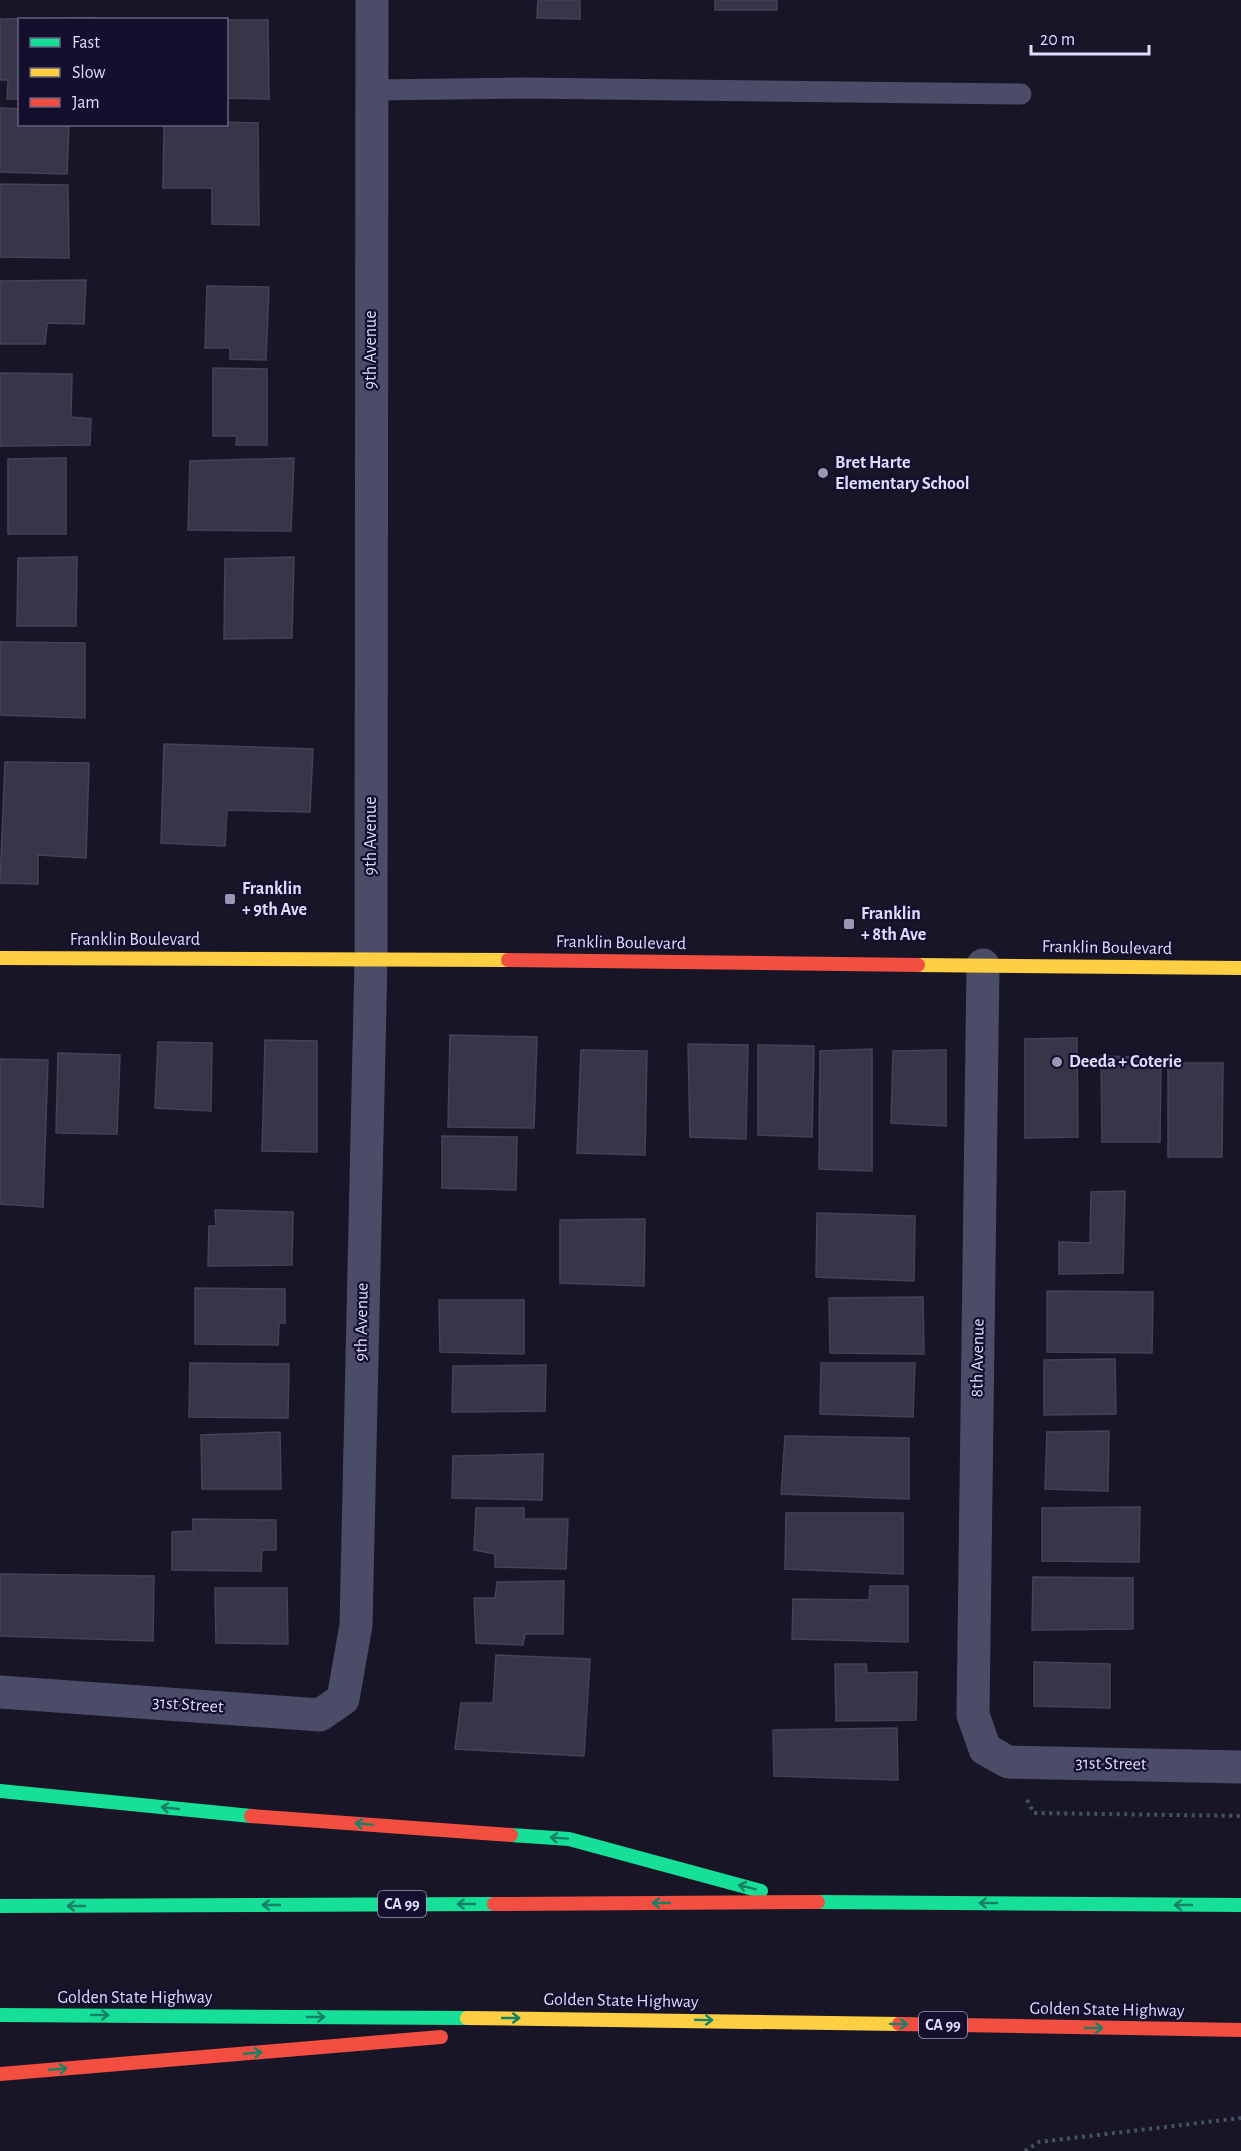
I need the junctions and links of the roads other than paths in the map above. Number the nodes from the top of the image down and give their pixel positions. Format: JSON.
{"nodes":[{"id":1,"x":372,"y":0,"type":"edge"},
{"id":2,"x":372,"y":90,"type":"junction"},
{"id":3,"x":1021,"y":94,"type":"dead end"},
{"id":4,"x":0,"y":958,"type":"edge"},
{"id":5,"x":370,"y":959,"type":"junction"},
{"id":6,"x":983,"y":965,"type":"junction"},
{"id":7,"x":1241,"y":968,"type":"edge"},
{"id":8,"x":349,"y":1671,"type":"joint"},
{"id":9,"x":0,"y":1692,"type":"edge"},
{"id":10,"x":985,"y":1749,"type":"joint"},
{"id":11,"x":1241,"y":1767,"type":"edge"},
{"id":12,"x":0,"y":1791,"type":"edge"},
{"id":13,"x":804,"y":1902,"type":"junction"},
{"id":14,"x":1241,"y":1905,"type":"edge"},
{"id":15,"x":0,"y":1906,"type":"edge"},
{"id":16,"x":0,"y":2015,"type":"edge"},
{"id":17,"x":645,"y":2019,"type":"junction"},
{"id":18,"x":1241,"y":2031,"type":"edge"},
{"id":19,"x":490,"y":2032,"type":"dead end"},
{"id":20,"x":454,"y":2036,"type":"dead end"},
{"id":21,"x":0,"y":2074,"type":"edge"}],
"edges":[{"from":1,"to":2,"type":"street","name":"9th Avenue"},
{"from":2,"to":3,"type":"lane"},
{"from":2,"to":5,"type":"street","name":"9th Avenue"},
{"from":4,"to":5,"type":"main road","name":"Franklin Boulevard"},
{"from":5,"to":6,"type":"main road","name":"Franklin Boulevard"},
{"from":5,"to":8,"type":"street","name":"9th Avenue"},
{"from":6,"to":7,"type":"main road","name":"Franklin Boulevard"},
{"from":6,"to":10,"type":"street","name":"8th Avenue"},
{"from":8,"to":9,"type":"street","name":"31st Street"},
{"from":10,"to":11,"type":"street","name":"31st Street"},
{"from":13,"to":12,"type":"main road","one_way":true},
{"from":14,"to":13,"type":"main road","number":"CA 99","one_way":true},
{"from":13,"to":15,"type":"main road","number":"CA 99","one_way":true},
{"from":16,"to":17,"type":"main road","name":"Golden State Highway","number":"CA 99","one_way":true},
{"from":17,"to":18,"type":"main road","name":"Golden State Highway","number":"CA 99","one_way":true},
{"from":17,"to":19,"type":"main road"},
{"from":21,"to":20,"type":"main road","one_way":true}]}
